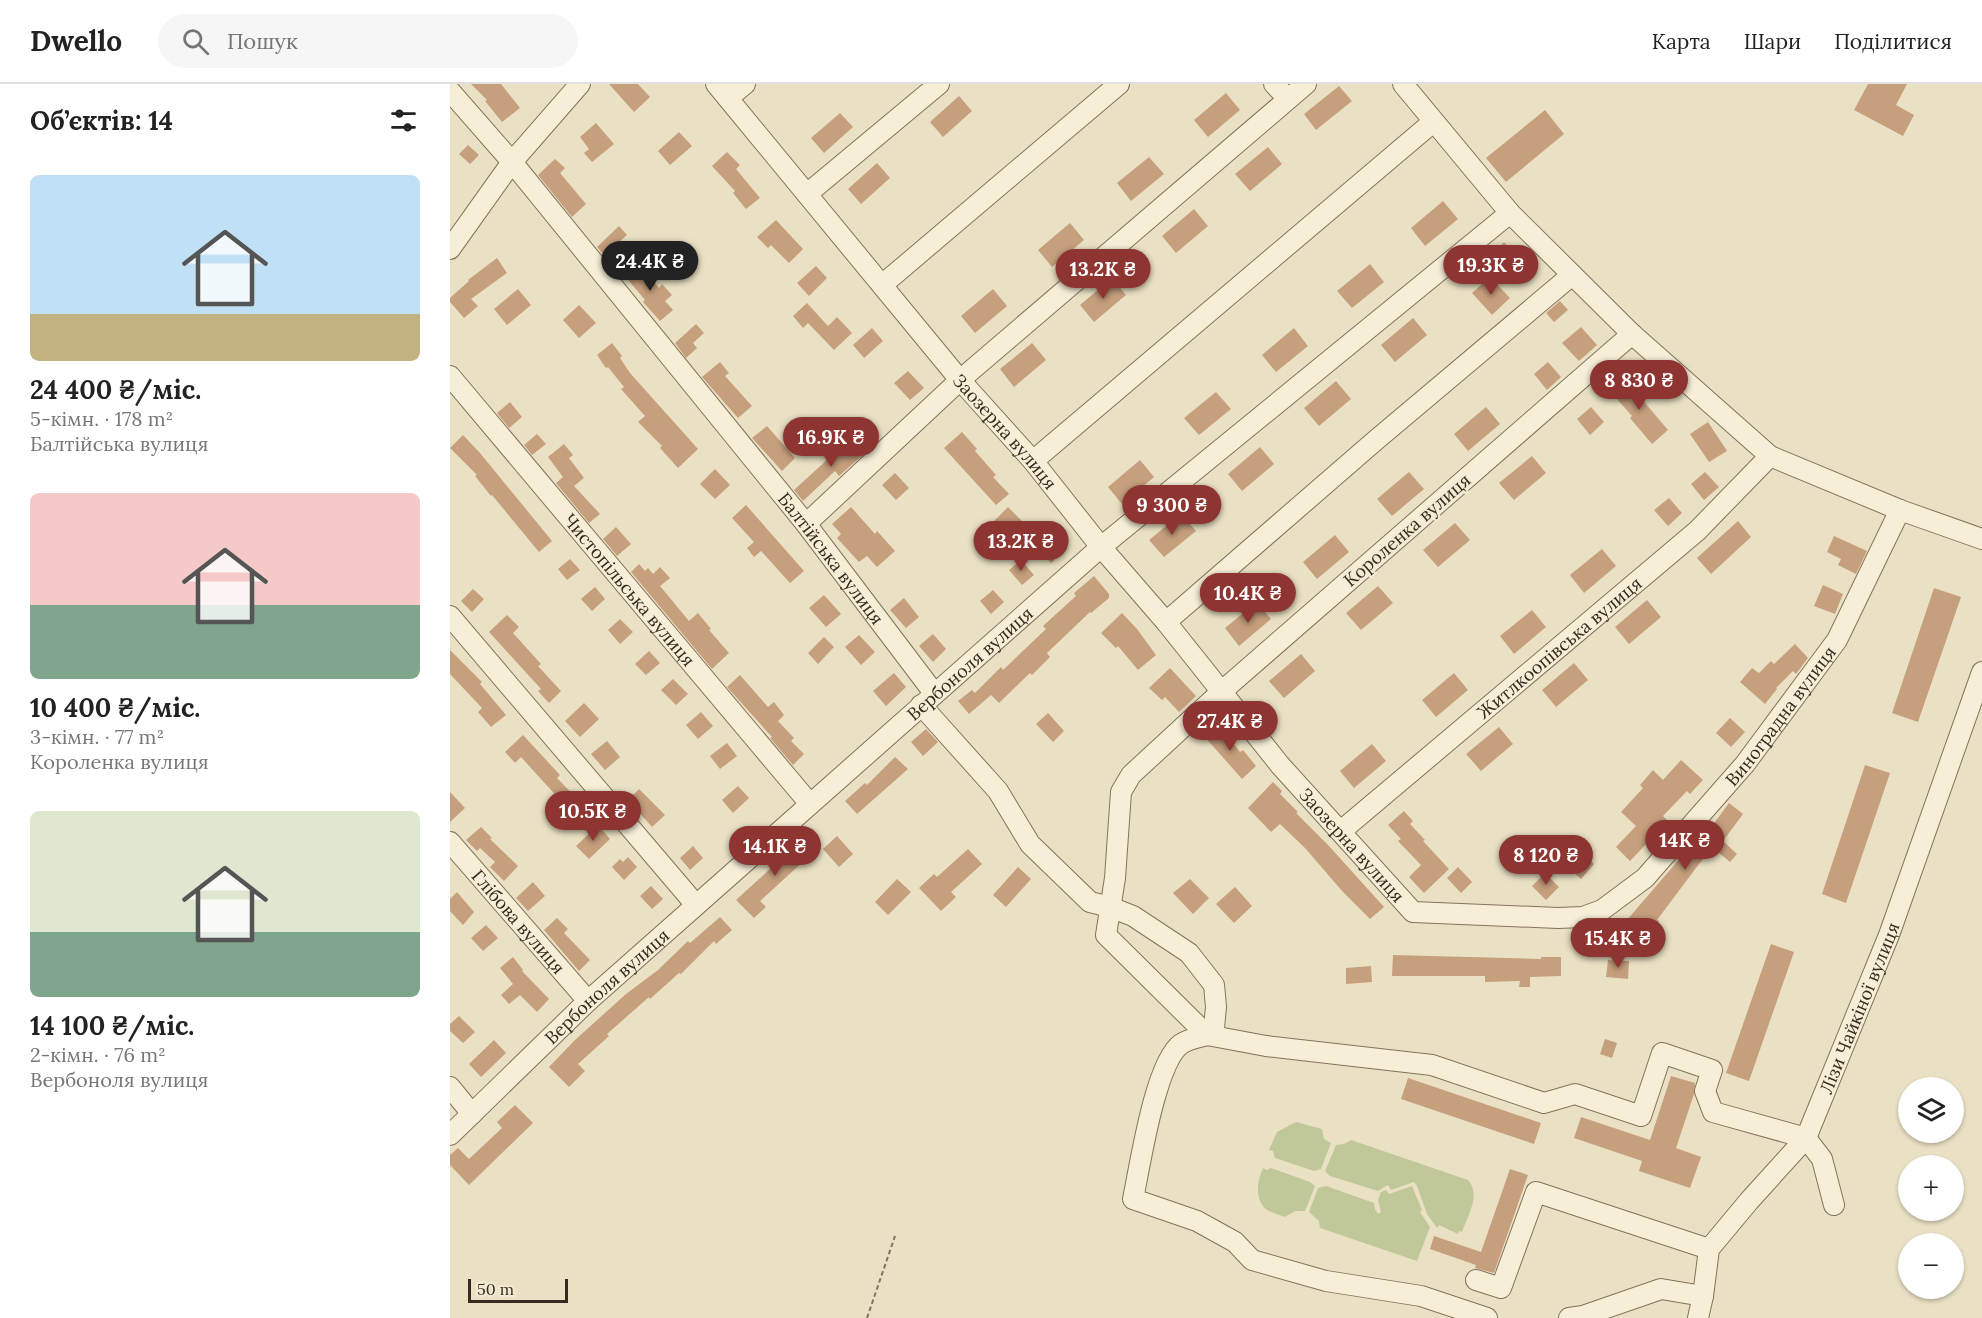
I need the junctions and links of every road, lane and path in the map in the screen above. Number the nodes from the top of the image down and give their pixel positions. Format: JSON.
{"nodes":[{"id":1,"x":579,"y":84,"type":"edge"},
{"id":2,"x":745,"y":84,"type":"edge"},
{"id":3,"x":939,"y":84,"type":"edge"},
{"id":4,"x":1119,"y":84,"type":"edge"},
{"id":5,"x":1274,"y":84,"type":"edge"},
{"id":6,"x":1306,"y":84,"type":"edge"},
{"id":7,"x":1403,"y":84,"type":"edge"},
{"id":8,"x":450,"y":91,"type":"edge"},
{"id":9,"x":722,"y":91,"type":"edge"},
{"id":10,"x":1288,"y":99,"type":"junction"},
{"id":11,"x":1434,"y":122,"type":"junction"},
{"id":12,"x":512,"y":162,"type":"junction"},
{"id":13,"x":807,"y":194,"type":"junction"},
{"id":14,"x":1510,"y":213,"type":"junction"},
{"id":15,"x":450,"y":249,"type":"edge"},
{"id":16,"x":1572,"y":275,"type":"junction"},
{"id":17,"x":882,"y":285,"type":"junction"},
{"id":18,"x":1632,"y":334,"type":"junction"},
{"id":19,"x":450,"y":376,"type":"edge"},
{"id":20,"x":960,"y":380,"type":"junction"},
{"id":21,"x":1770,"y":456,"type":"junction"},
{"id":22,"x":1033,"y":461,"type":"junction"},
{"id":23,"x":1900,"y":510,"type":"junction"},
{"id":24,"x":806,"y":524,"type":"junction"},
{"id":25,"x":1982,"y":539,"type":"edge"},
{"id":26,"x":1101,"y":547,"type":"junction"},
{"id":27,"x":450,"y":616,"type":"edge"},
{"id":28,"x":1166,"y":622,"type":"junction"},
{"id":29,"x":1982,"y":672,"type":"edge"},
{"id":30,"x":1221,"y":692,"type":"junction"},
{"id":31,"x":927,"y":699,"type":"junction"},
{"id":32,"x":810,"y":804,"type":"junction"},
{"id":33,"x":1341,"y":831,"type":"junction"},
{"id":34,"x":450,"y":842,"type":"edge"},
{"id":35,"x":696,"y":905,"type":"junction"},
{"id":36,"x":1110,"y":907,"type":"junction"},
{"id":37,"x":1413,"y":912,"type":"joint"},
{"id":38,"x":588,"y":1001,"type":"junction"},
{"id":39,"x":1212,"y":1035,"type":"junction"},
{"id":40,"x":450,"y":1087,"type":"edge"},
{"id":41,"x":472,"y":1114,"type":"junction"},
{"id":42,"x":450,"y":1135,"type":"edge"},
{"id":43,"x":1806,"y":1138,"type":"junction"},
{"id":44,"x":1834,"y":1205,"type":"dead end"},
{"id":45,"x":894,"y":1236,"type":"dead end"},
{"id":46,"x":1709,"y":1249,"type":"junction"},
{"id":47,"x":1476,"y":1280,"type":"dead end"},
{"id":48,"x":1703,"y":1296,"type":"junction"},
{"id":49,"x":867,"y":1318,"type":"edge"},
{"id":50,"x":1487,"y":1318,"type":"edge"},
{"id":51,"x":1569,"y":1318,"type":"edge"},
{"id":52,"x":1698,"y":1318,"type":"edge"}],
"edges":[{"from":1,"to":12,"type":"street"},
{"from":2,"to":9,"type":"street"},
{"from":3,"to":13,"type":"street"},
{"from":4,"to":17,"type":"street"},
{"from":5,"to":10,"type":"street"},
{"from":6,"to":10,"type":"street"},
{"from":7,"to":11,"type":"street"},
{"from":8,"to":12,"type":"street","name":"Балтійська вулиця"},
{"from":9,"to":13,"type":"street","name":"Заозерна вулиця"},
{"from":10,"to":20,"type":"street"},
{"from":11,"to":14,"type":"street"},
{"from":11,"to":22,"type":"street"},
{"from":12,"to":15,"type":"street"},
{"from":12,"to":24,"type":"street","name":"Балтійська вулиця"},
{"from":13,"to":17,"type":"street","name":"Заозерна вулиця"},
{"from":14,"to":16,"type":"street"},
{"from":14,"to":26,"type":"street","name":"Вербоноля вулиця"},
{"from":16,"to":18,"type":"street"},
{"from":16,"to":28,"type":"street"},
{"from":17,"to":20,"type":"street","name":"Заозерна вулиця"},
{"from":18,"to":21,"type":"street"},
{"from":18,"to":30,"type":"street","name":"Короленка вулиця"},
{"from":19,"to":32,"type":"street","name":"Чистопільська вулиця"},
{"from":20,"to":22,"type":"street","name":"Заозерна вулиця"},
{"from":20,"to":24,"type":"street"},
{"from":21,"to":23,"type":"street"},
{"from":21,"to":33,"type":"street","name":"Житлкоопівська вулиця"},
{"from":22,"to":26,"type":"street","name":"Заозерна вулиця"},
{"from":23,"to":25,"type":"street"},
{"from":23,"to":37,"type":"street","name":"Виноградна вулиця"},
{"from":24,"to":31,"type":"street","name":"Балтійська вулиця"},
{"from":26,"to":28,"type":"street","name":"Заозерна вулиця"},
{"from":26,"to":31,"type":"street","name":"Вербоноля вулиця"},
{"from":27,"to":35,"type":"street"},
{"from":28,"to":30,"type":"street","name":"Заозерна вулиця"},
{"from":29,"to":43,"type":"street","name":"Лізи Чайкіної вулиця"},
{"from":30,"to":33,"type":"street","name":"Заозерна вулиця"},
{"from":30,"to":36,"type":"street","name":"Короленка вулиця"},
{"from":31,"to":32,"type":"street","name":"Вербоноля вулиця"},
{"from":31,"to":36,"type":"street","name":"Балтійська вулиця"},
{"from":32,"to":35,"type":"street","name":"Вербоноля вулиця"},
{"from":33,"to":37,"type":"street","name":"Заозерна вулиця"},
{"from":34,"to":38,"type":"street","name":"Глібова вулиця"},
{"from":35,"to":38,"type":"street","name":"Вербоноля вулиця"},
{"from":36,"to":39,"type":"street"},
{"from":36,"to":39,"type":"street","name":"Балтійська вулиця"},
{"from":38,"to":41,"type":"street","name":"Вербоноля вулиця"},
{"from":39,"to":43,"type":"street"},
{"from":39,"to":50,"type":"street"},
{"from":40,"to":41,"type":"street"},
{"from":41,"to":42,"type":"street","name":"Вербоноля вулиця"},
{"from":43,"to":44,"type":"street"},
{"from":43,"to":46,"type":"street","name":"Лізи Чайкіної вулиця"},
{"from":45,"to":49,"type":"path"},
{"from":46,"to":47,"type":"street"},
{"from":46,"to":48,"type":"street"},
{"from":48,"to":51,"type":"street"},
{"from":48,"to":52,"type":"street"}]}
